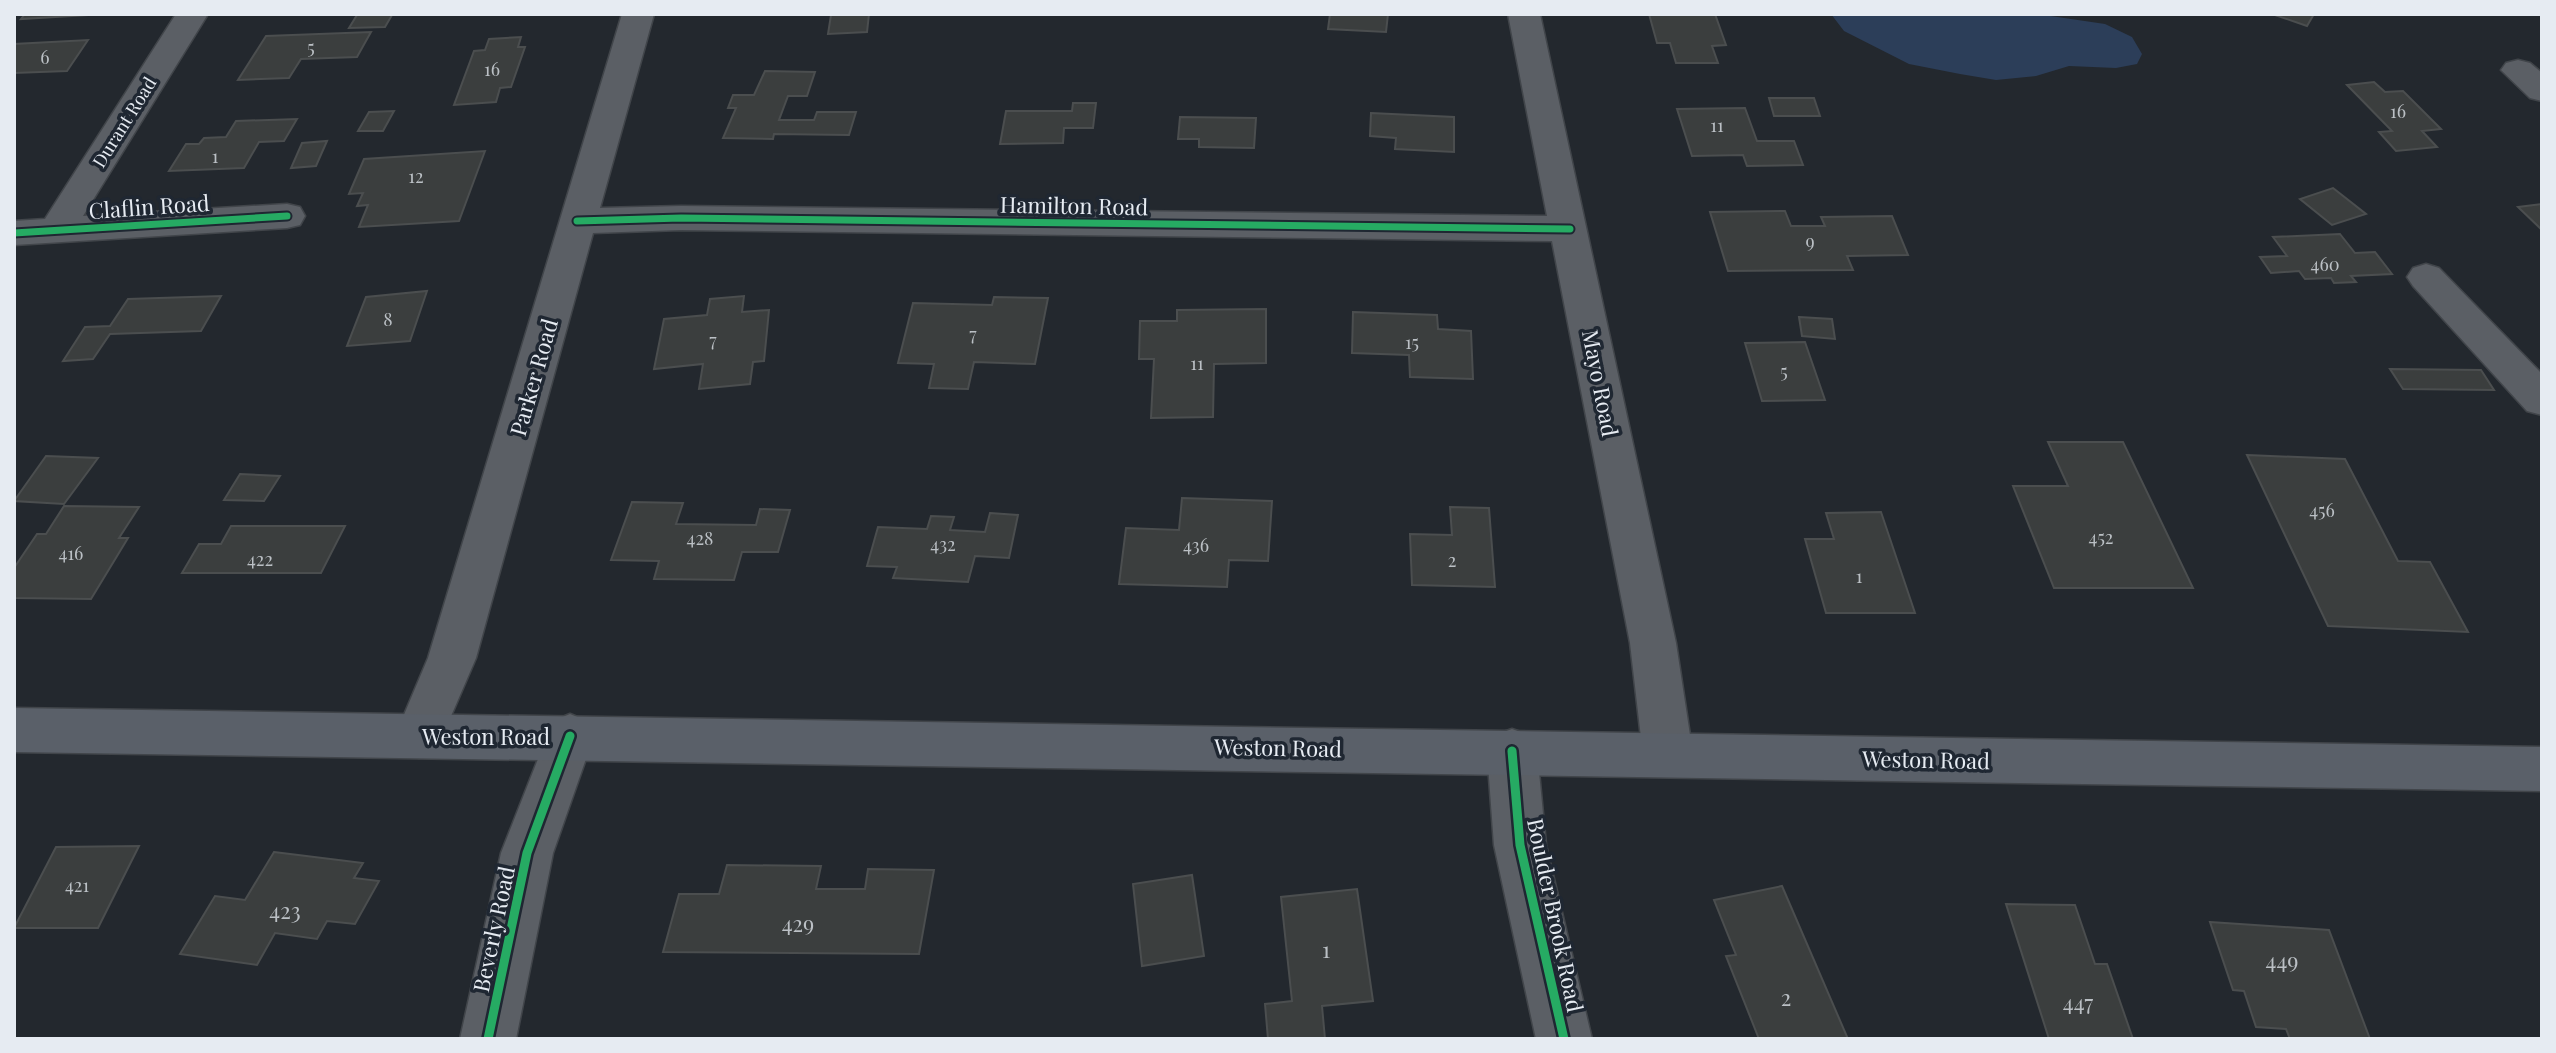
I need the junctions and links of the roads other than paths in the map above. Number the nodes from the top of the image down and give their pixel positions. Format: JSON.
{"nodes":[{"id":1,"x":192,"y":14,"type":"edge"},
{"id":2,"x":638,"y":14,"type":"edge"},
{"id":3,"x":1524,"y":14,"type":"edge"},
{"id":4,"x":2542,"y":74,"type":"edge"},
{"id":5,"x":2542,"y":91,"type":"edge"},
{"id":6,"x":287,"y":216,"type":"dead end"},
{"id":7,"x":577,"y":221,"type":"junction"},
{"id":8,"x":1570,"y":229,"type":"junction"},
{"id":9,"x":56,"y":230,"type":"junction"},
{"id":10,"x":14,"y":233,"type":"edge"},
{"id":11,"x":2426,"y":277,"type":"dead end"},
{"id":12,"x":2542,"y":400,"type":"edge"},
{"id":13,"x":14,"y":730,"type":"edge"},
{"id":14,"x":419,"y":736,"type":"junction"},
{"id":15,"x":570,"y":736,"type":"junction"},
{"id":16,"x":1512,"y":751,"type":"junction"},
{"id":17,"x":1668,"y":755,"type":"junction"},
{"id":18,"x":2542,"y":769,"type":"edge"},
{"id":19,"x":488,"y":1039,"type":"edge"},
{"id":20,"x":1564,"y":1039,"type":"edge"}],
"edges":[{"from":1,"to":9,"type":"street","name":"Durant Road"},
{"from":2,"to":7,"type":"street","name":"Parker Road"},
{"from":3,"to":8,"type":"street","name":"Mayo Road"},
{"from":4,"to":5,"type":"street"},
{"from":6,"to":9,"type":"street","name":"Claflin Road"},
{"from":7,"to":8,"type":"street","name":"Hamilton Road"},
{"from":7,"to":14,"type":"street","name":"Parker Road"},
{"from":8,"to":17,"type":"street","name":"Mayo Road"},
{"from":9,"to":10,"type":"street","name":"Claflin Road"},
{"from":11,"to":12,"type":"street"},
{"from":13,"to":14,"type":"main road","name":"Weston Road"},
{"from":14,"to":15,"type":"main road","name":"Weston Road"},
{"from":15,"to":16,"type":"main road","name":"Weston Road"},
{"from":15,"to":19,"type":"street","name":"Beverly Road"},
{"from":16,"to":17,"type":"main road","name":"Weston Road"},
{"from":16,"to":20,"type":"street","name":"Boulder Brook Road"},
{"from":17,"to":18,"type":"main road","name":"Weston Road"}]}
